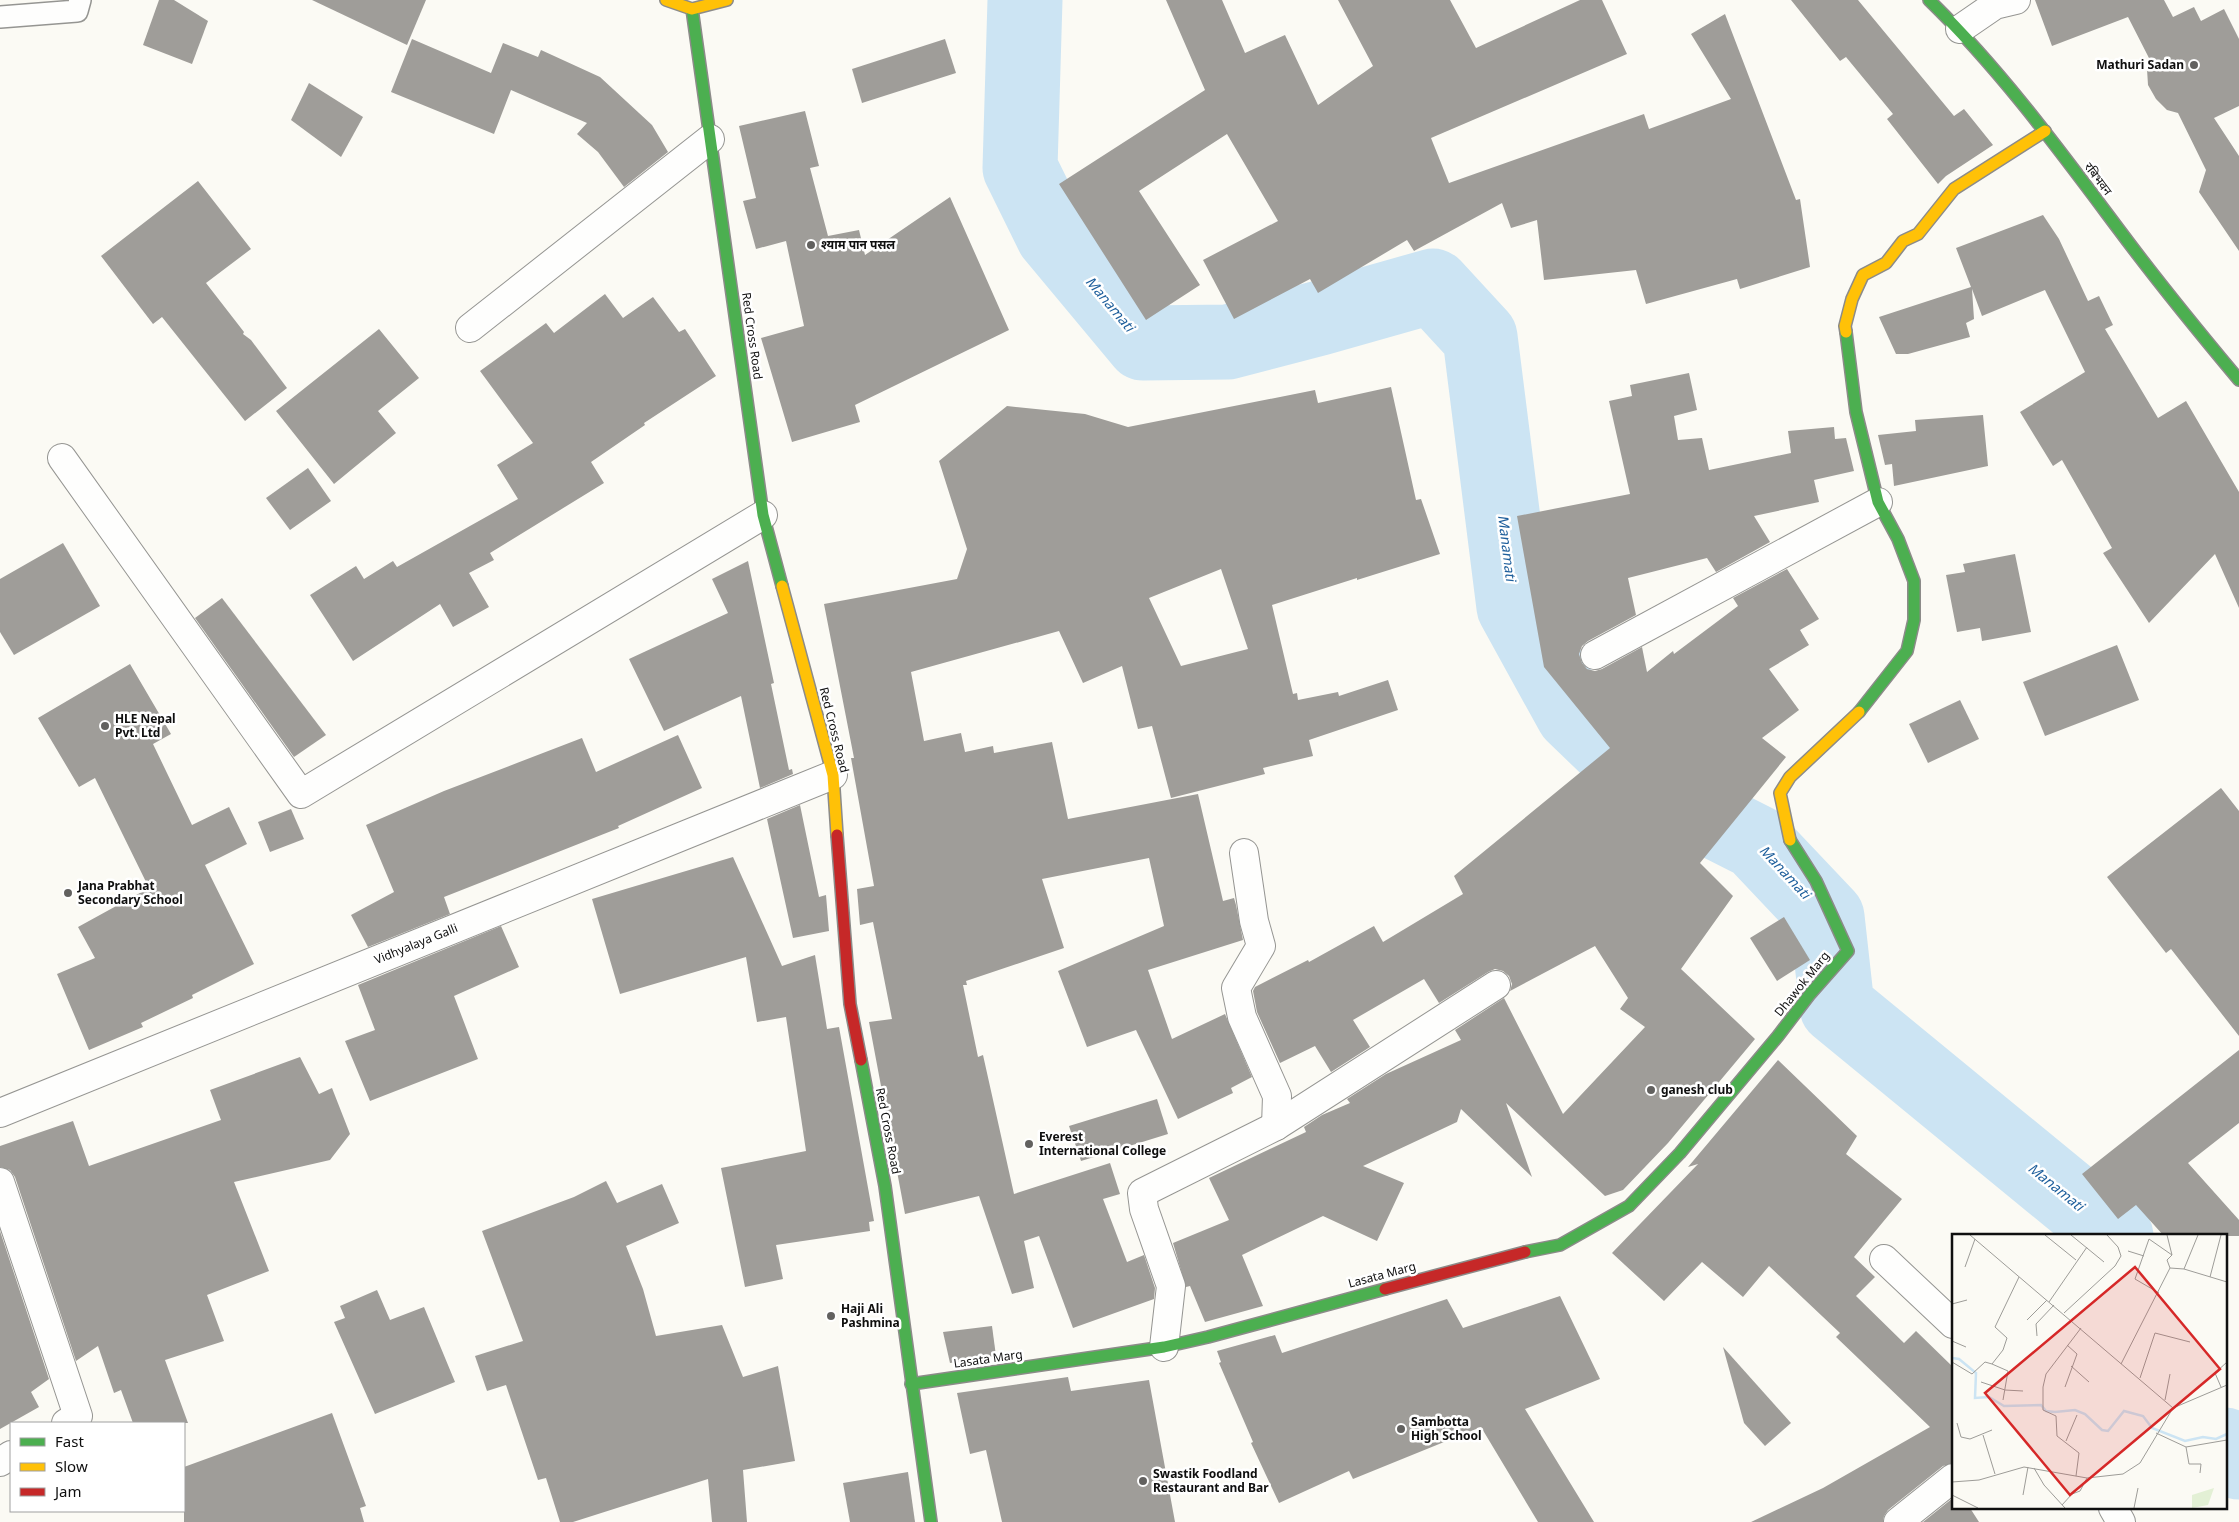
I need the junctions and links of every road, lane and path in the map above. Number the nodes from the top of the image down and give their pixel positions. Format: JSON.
{"nodes":[{"id":1,"x":80,"y":0,"type":"edge"},
{"id":2,"x":666,"y":0,"type":"edge"},
{"id":3,"x":727,"y":0,"type":"edge"},
{"id":4,"x":1929,"y":0,"type":"edge"},
{"id":5,"x":2016,"y":0,"type":"edge"},
{"id":6,"x":692,"y":9,"type":"junction"},
{"id":7,"x":0,"y":16,"type":"edge"},
{"id":8,"x":1960,"y":29,"type":"junction"},
{"id":9,"x":2045,"y":131,"type":"junction"},
{"id":10,"x":710,"y":139,"type":"junction"},
{"id":11,"x":470,"y":328,"type":"dead end"},
{"id":12,"x":2239,"y":380,"type":"edge"},
{"id":13,"x":62,"y":458,"type":"dead end"},
{"id":14,"x":1878,"y":502,"type":"junction"},
{"id":15,"x":763,"y":514,"type":"junction"},
{"id":16,"x":1595,"y":655,"type":"dead end"},
{"id":17,"x":832,"y":775,"type":"junction"},
{"id":18,"x":1244,"y":853,"type":"dead end"},
{"id":19,"x":1496,"y":985,"type":"dead end"},
{"id":20,"x":1778,"y":1036,"type":"joint"},
{"id":21,"x":0,"y":1113,"type":"edge"},
{"id":22,"x":1276,"y":1126,"type":"junction"},
{"id":23,"x":0,"y":1182,"type":"edge"},
{"id":24,"x":1884,"y":1258,"type":"dead end"},
{"id":25,"x":1952,"y":1323,"type":"edge"},
{"id":26,"x":1164,"y":1347,"type":"junction"},
{"id":27,"x":910,"y":1384,"type":"junction"},
{"id":28,"x":68,"y":1422,"type":"edge"},
{"id":29,"x":1952,"y":1479,"type":"edge"},
{"id":30,"x":2114,"y":1510,"type":"edge"},
{"id":31,"x":931,"y":1522,"type":"edge"},
{"id":32,"x":1898,"y":1522,"type":"edge"},
{"id":33,"x":2120,"y":1522,"type":"edge"}],
"edges":[{"from":1,"to":7,"type":"lane"},
{"from":2,"to":6,"type":"main road"},
{"from":3,"to":6,"type":"main road"},
{"from":4,"to":8,"type":"main road","name":"रबिभवन"},
{"from":5,"to":8,"type":"street"},
{"from":6,"to":10,"type":"main road","name":"Red Cross Road"},
{"from":8,"to":9,"type":"main road","name":"रबिभवन"},
{"from":9,"to":12,"type":"main road","name":"रबिभवन"},
{"from":9,"to":14,"type":"main road"},
{"from":10,"to":11,"type":"street"},
{"from":10,"to":15,"type":"main road","name":"Red Cross Road"},
{"from":13,"to":15,"type":"street"},
{"from":14,"to":16,"type":"street"},
{"from":14,"to":20,"type":"main road","name":"Dhawok Marg"},
{"from":15,"to":17,"type":"main road","name":"Red Cross Road"},
{"from":17,"to":21,"type":"street","name":"Vidhyalaya Galli"},
{"from":17,"to":27,"type":"main road","name":"Red Cross Road"},
{"from":18,"to":22,"type":"street"},
{"from":19,"to":22,"type":"street"},
{"from":20,"to":26,"type":"main road","name":"Lasata Marg"},
{"from":22,"to":26,"type":"street"},
{"from":23,"to":28,"type":"street"},
{"from":24,"to":25,"type":"street"},
{"from":26,"to":27,"type":"main road","name":"Lasata Marg"},
{"from":27,"to":31,"type":"main road","name":"Red Cross Road"},
{"from":29,"to":32,"type":"street"},
{"from":30,"to":33,"type":"street"}]}
